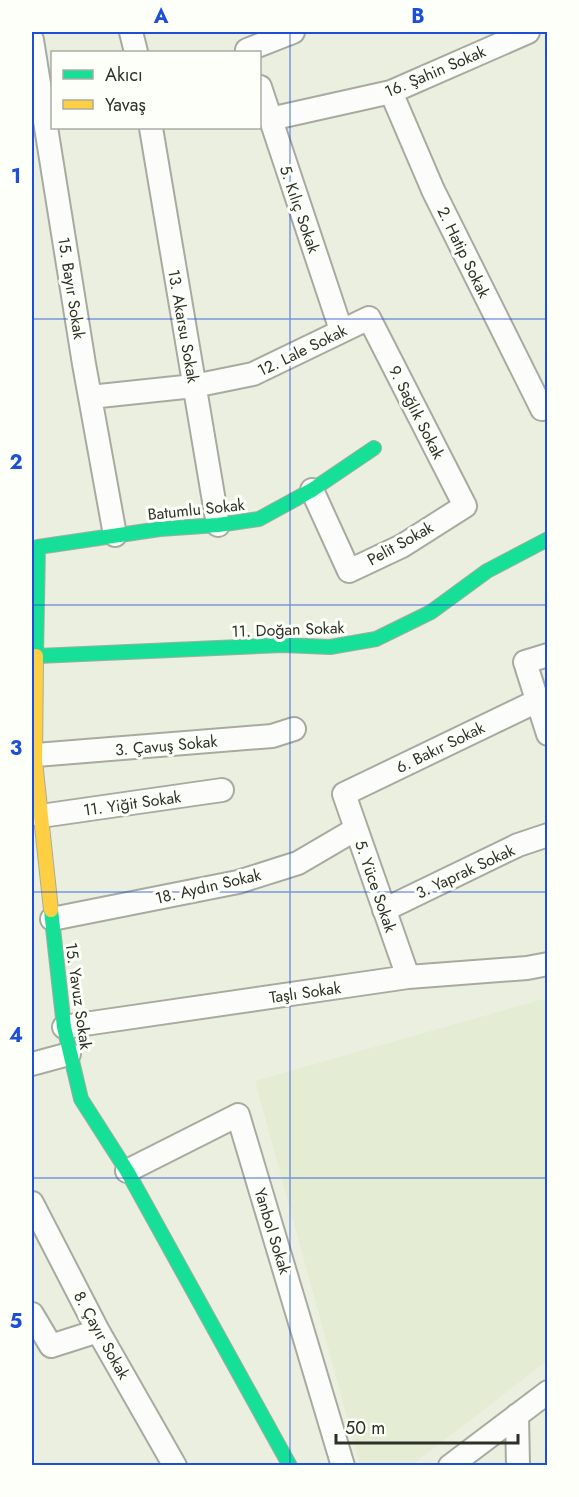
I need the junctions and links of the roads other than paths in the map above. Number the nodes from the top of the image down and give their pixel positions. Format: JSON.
{"nodes":[{"id":1,"x":131,"y":32,"type":"edge"},
{"id":2,"x":293,"y":32,"type":"edge"},
{"id":3,"x":528,"y":32,"type":"edge"},
{"id":4,"x":32,"y":40,"type":"edge"},
{"id":5,"x":246,"y":45,"type":"edge"},
{"id":6,"x":136,"y":51,"type":"edge"},
{"id":7,"x":261,"y":90,"type":"edge"},
{"id":8,"x":391,"y":92,"type":"junction"},
{"id":9,"x":48,"y":118,"type":"edge"},
{"id":10,"x":270,"y":119,"type":"junction"},
{"id":11,"x":151,"y":129,"type":"edge"},
{"id":12,"x":369,"y":318,"type":"joint"},
{"id":13,"x":341,"y":330,"type":"junction"},
{"id":14,"x":194,"y":386,"type":"junction"},
{"id":15,"x":90,"y":397,"type":"junction"},
{"id":16,"x":542,"y":409,"type":"dead end"},
{"id":17,"x":374,"y":448,"type":"dead end"},
{"id":18,"x":312,"y":490,"type":"junction"},
{"id":19,"x":465,"y":506,"type":"joint"},
{"id":20,"x":218,"y":525,"type":"junction"},
{"id":21,"x":115,"y":535,"type":"junction"},
{"id":22,"x":548,"y":539,"type":"edge"},
{"id":23,"x":38,"y":547,"type":"joint"},
{"id":24,"x":36,"y":642,"type":"edge"},
{"id":25,"x":548,"y":655,"type":"edge"},
{"id":26,"x":537,"y":700,"type":"junction"},
{"id":27,"x":294,"y":729,"type":"dead end"},
{"id":28,"x":548,"y":734,"type":"edge"},
{"id":29,"x":34,"y":760,"type":"edge"},
{"id":30,"x":222,"y":790,"type":"dead end"},
{"id":31,"x":344,"y":794,"type":"joint"},
{"id":32,"x":41,"y":816,"type":"junction"},
{"id":33,"x":356,"y":829,"type":"junction"},
{"id":34,"x":548,"y":835,"type":"edge"},
{"id":35,"x":384,"y":910,"type":"junction"},
{"id":36,"x":52,"y":919,"type":"junction"},
{"id":37,"x":548,"y":964,"type":"edge"},
{"id":38,"x":408,"y":977,"type":"junction"},
{"id":39,"x":64,"y":1027,"type":"junction"},
{"id":40,"x":69,"y":1054,"type":"junction"},
{"id":41,"x":32,"y":1064,"type":"edge"},
{"id":42,"x":127,"y":1171,"type":"junction"},
{"id":43,"x":32,"y":1203,"type":"edge"},
{"id":44,"x":32,"y":1314,"type":"edge"},
{"id":45,"x":98,"y":1331,"type":"junction"},
{"id":46,"x":548,"y":1392,"type":"edge"},
{"id":47,"x":517,"y":1415,"type":"junction"},
{"id":48,"x":175,"y":1466,"type":"edge"},
{"id":49,"x":290,"y":1466,"type":"edge"},
{"id":50,"x":344,"y":1466,"type":"edge"},
{"id":51,"x":450,"y":1466,"type":"edge"},
{"id":52,"x":518,"y":1466,"type":"edge"}],
"edges":[{"from":1,"to":6,"type":"street"},
{"from":2,"to":5,"type":"street"},
{"from":3,"to":8,"type":"street","name":"16. Şahin Sokak"},
{"from":4,"to":9,"type":"street","name":"15. Bayır Sokak"},
{"from":7,"to":10,"type":"street","name":"5. Kılıç Sokak"},
{"from":8,"to":10,"type":"street","name":"16. Şahin Sokak"},
{"from":8,"to":16,"type":"street","name":"2. Hatip Sokak"},
{"from":9,"to":15,"type":"street","name":"15. Bayır Sokak"},
{"from":10,"to":13,"type":"street","name":"5. Kılıç Sokak"},
{"from":11,"to":14,"type":"street","name":"13. Akarsu Sokak"},
{"from":12,"to":13,"type":"street","name":"12. Lale Sokak"},
{"from":12,"to":19,"type":"street","name":"9. Sağlık Sokak"},
{"from":13,"to":14,"type":"street","name":"12. Lale Sokak"},
{"from":14,"to":15,"type":"street","name":"12. Lale Sokak"},
{"from":14,"to":20,"type":"street","name":"13. Akarsu Sokak"},
{"from":15,"to":21,"type":"street","name":"15. Bayır Sokak"},
{"from":17,"to":18,"type":"street","name":"Batumlu Sokak"},
{"from":18,"to":19,"type":"street","name":"Pelit Sokak"},
{"from":18,"to":20,"type":"street","name":"Batumlu Sokak"},
{"from":20,"to":21,"type":"street","name":"Batumlu Sokak"},
{"from":21,"to":23,"type":"street","name":"Batumlu Sokak"},
{"from":22,"to":24,"type":"street","name":"11. Doğan Sokak"},
{"from":23,"to":24,"type":"street","name":"15. Yavuz Sokak"},
{"from":24,"to":29,"type":"street","name":"15. Yavuz Sokak"},
{"from":25,"to":26,"type":"street"},
{"from":26,"to":28,"type":"street"},
{"from":26,"to":31,"type":"street","name":"6. Bakır Sokak"},
{"from":27,"to":29,"type":"street","name":"3. Çavuş Sokak"},
{"from":29,"to":32,"type":"street","name":"15. Yavuz Sokak"},
{"from":30,"to":32,"type":"street","name":"11. Yiğit Sokak"},
{"from":31,"to":33,"type":"street","name":"5. Yüce Sokak"},
{"from":32,"to":36,"type":"street","name":"15. Yavuz Sokak"},
{"from":33,"to":35,"type":"street","name":"5. Yüce Sokak"},
{"from":33,"to":36,"type":"street","name":"18. Aydın Sokak"},
{"from":34,"to":35,"type":"street","name":"3. Yaprak Sokak"},
{"from":35,"to":38,"type":"street","name":"5. Yüce Sokak"},
{"from":36,"to":39,"type":"street","name":"15. Yavuz Sokak"},
{"from":37,"to":38,"type":"street","name":"Taşlı Sokak"},
{"from":38,"to":39,"type":"street","name":"Taşlı Sokak"},
{"from":39,"to":40,"type":"street","name":"15. Yavuz Sokak"},
{"from":40,"to":41,"type":"street"},
{"from":40,"to":42,"type":"street","name":"15. Yavuz Sokak"},
{"from":42,"to":49,"type":"street","name":"15. Yavuz Sokak"},
{"from":42,"to":50,"type":"street","name":"Yanbol Sokak"},
{"from":43,"to":45,"type":"street","name":"8. Çayır Sokak"},
{"from":44,"to":45,"type":"street"},
{"from":45,"to":48,"type":"street","name":"8. Çayır Sokak"},
{"from":46,"to":47,"type":"street"},
{"from":47,"to":51,"type":"street"},
{"from":47,"to":52,"type":"street"}]}
